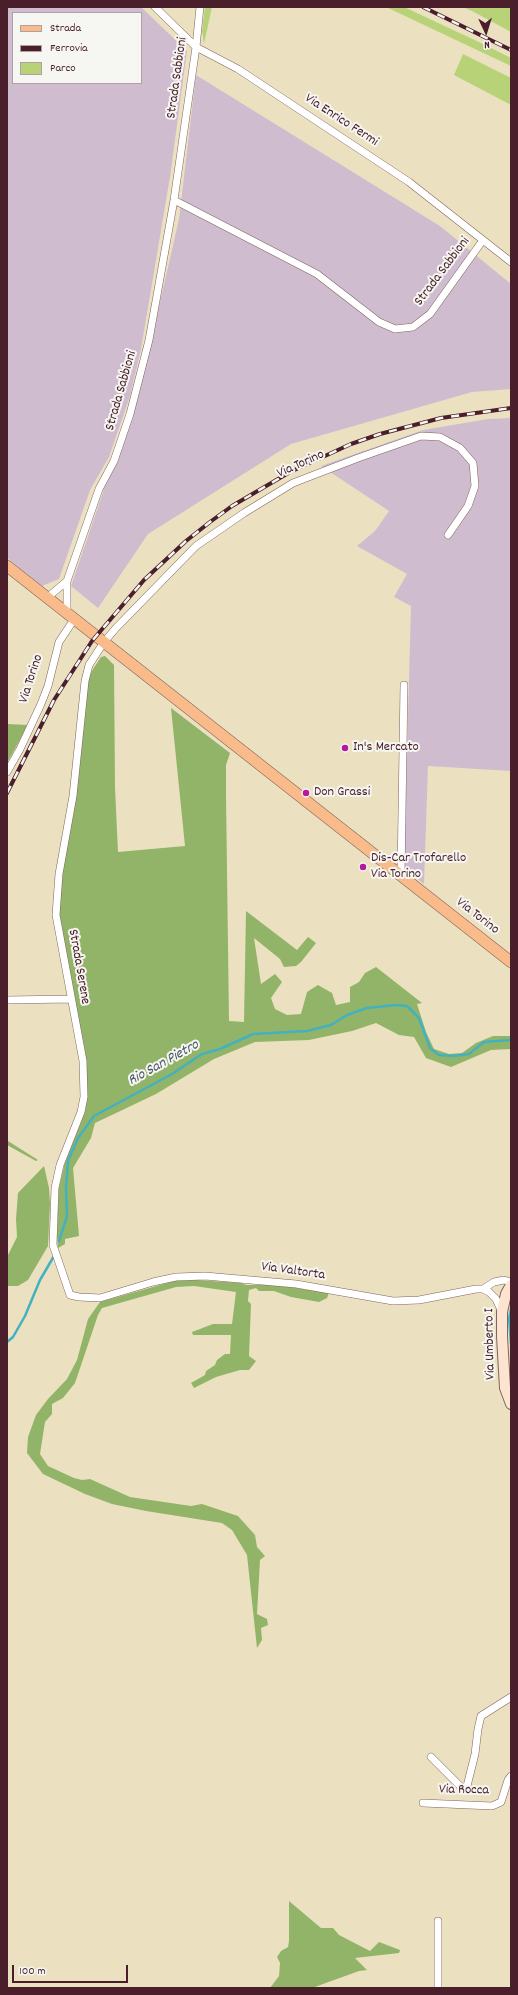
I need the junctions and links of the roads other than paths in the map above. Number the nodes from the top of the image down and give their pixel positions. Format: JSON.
{"nodes":[{"id":1,"x":154,"y":7,"type":"edge"},
{"id":2,"x":200,"y":7,"type":"edge"},
{"id":3,"x":196,"y":48,"type":"junction"},
{"id":4,"x":174,"y":200,"type":"junction"},
{"id":5,"x":483,"y":240,"type":"junction"},
{"id":6,"x":511,"y":262,"type":"edge"},
{"id":7,"x":448,"y":535,"type":"dead end"},
{"id":8,"x":7,"y":566,"type":"edge"},
{"id":9,"x":68,"y":581,"type":"junction"},
{"id":10,"x":48,"y":597,"type":"junction"},
{"id":11,"x":71,"y":615,"type":"junction"},
{"id":12,"x":104,"y":642,"type":"junction"},
{"id":13,"x":404,"y":685,"type":"dead end"},
{"id":14,"x":7,"y":772,"type":"edge"},
{"id":15,"x":401,"y":875,"type":"junction"},
{"id":16,"x":511,"y":962,"type":"edge"},
{"id":17,"x":71,"y":999,"type":"junction"},
{"id":18,"x":7,"y":1000,"type":"edge"},
{"id":19,"x":511,"y":1282,"type":"edge"},
{"id":20,"x":511,"y":1285,"type":"edge"},
{"id":21,"x":483,"y":1289,"type":"junction"},
{"id":22,"x":100,"y":1298,"type":"joint"},
{"id":23,"x":502,"y":1312,"type":"junction"},
{"id":24,"x":511,"y":1404,"type":"edge"},
{"id":25,"x":511,"y":1697,"type":"edge"},
{"id":26,"x":431,"y":1756,"type":"dead end"},
{"id":27,"x":511,"y":1776,"type":"edge"},
{"id":28,"x":423,"y":1803,"type":"dead end"},
{"id":29,"x":438,"y":1921,"type":"dead end"},
{"id":30,"x":438,"y":1988,"type":"edge"}],
"edges":[{"from":1,"to":3,"type":"street","name":"Via Enrico Fermi"},
{"from":2,"to":3,"type":"street","name":"Strada Sabbioni"},
{"from":3,"to":4,"type":"street","name":"Strada Sabbioni"},
{"from":3,"to":5,"type":"street","name":"Via Enrico Fermi"},
{"from":4,"to":5,"type":"street","name":"Strada Sabbioni"},
{"from":4,"to":9,"type":"street","name":"Strada Sabbioni"},
{"from":5,"to":6,"type":"street","name":"Via Enrico Fermi"},
{"from":7,"to":12,"type":"street","name":"Via Torino"},
{"from":8,"to":10,"type":"main road","name":"Via Torino"},
{"from":9,"to":10,"type":"street"},
{"from":9,"to":11,"type":"street","name":"Strada Sabbioni"},
{"from":10,"to":11,"type":"main road","name":"Via Torino"},
{"from":11,"to":12,"type":"main road","name":"Via Torino"},
{"from":11,"to":14,"type":"street","name":"Via Torino"},
{"from":12,"to":15,"type":"main road","name":"Via Torino"},
{"from":12,"to":17,"type":"street","name":"Strada Serene"},
{"from":13,"to":15,"type":"street"},
{"from":15,"to":16,"type":"main road","name":"Via Torino"},
{"from":17,"to":18,"type":"street"},
{"from":17,"to":22,"type":"street","name":"Strada Serene"},
{"from":19,"to":21,"type":"street","name":"Via Valtorta"},
{"from":20,"to":23,"type":"street","name":"Via Umberto I"},
{"from":21,"to":22,"type":"street","name":"Via Valtorta"},
{"from":21,"to":23,"type":"street"},
{"from":23,"to":24,"type":"street","name":"Via Umberto I"},
{"from":25,"to":26,"type":"street"},
{"from":27,"to":28,"type":"street","name":"Via Rocca"},
{"from":29,"to":30,"type":"street"}]}
